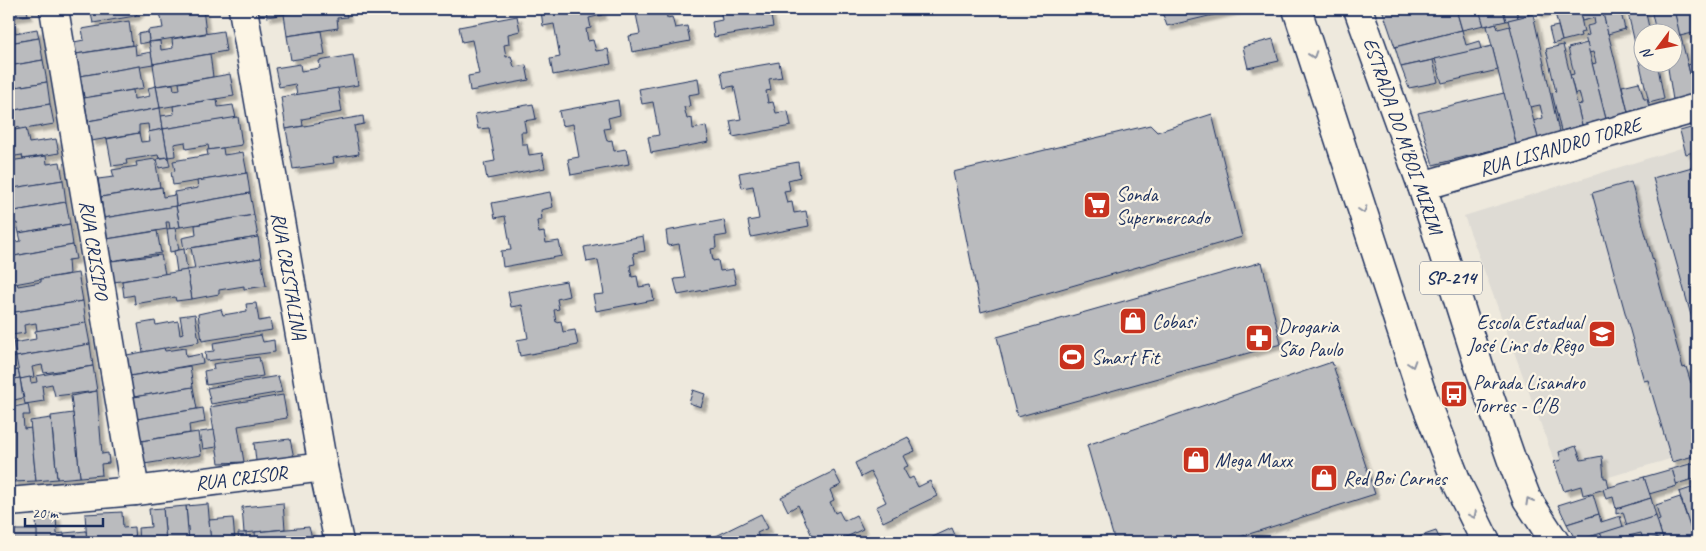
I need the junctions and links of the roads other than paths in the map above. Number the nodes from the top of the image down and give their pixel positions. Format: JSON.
{"nodes":[{"id":1,"x":54,"y":9,"type":"edge"},
{"id":2,"x":243,"y":9,"type":"edge"},
{"id":3,"x":1298,"y":9,"type":"edge"},
{"id":4,"x":1358,"y":9,"type":"edge"},
{"id":5,"x":1697,"y":108,"type":"edge"},
{"id":6,"x":1422,"y":186,"type":"junction"},
{"id":7,"x":323,"y":467,"type":"junction"},
{"id":8,"x":135,"y":491,"type":"junction"},
{"id":9,"x":9,"y":502,"type":"edge"},
{"id":10,"x":339,"y":542,"type":"edge"},
{"id":11,"x":1486,"y":542,"type":"edge"},
{"id":12,"x":1555,"y":542,"type":"edge"}],
"edges":[{"from":1,"to":8,"type":"street","name":"RUA CRISIPO"},
{"from":2,"to":7,"type":"street","name":"RUA CRISTALINA"},
{"from":3,"to":11,"type":"street","number":"SP-214","one_way":true},
{"from":4,"to":6,"type":"street","name":"ESTRADA DO M'BOI MIRIM","number":"SP-214"},
{"from":5,"to":6,"type":"street","name":"RUA LISANDRO TORRE"},
{"from":12,"to":6,"type":"street","name":"ESTRADA DO M'BOI MIRIM","number":"SP-214","one_way":true},
{"from":7,"to":8,"type":"street","name":"RUA CRISOR"},
{"from":7,"to":10,"type":"street","name":"RUA CRISTALINA"},
{"from":8,"to":9,"type":"street","name":"RUA CRISOR"}]}
